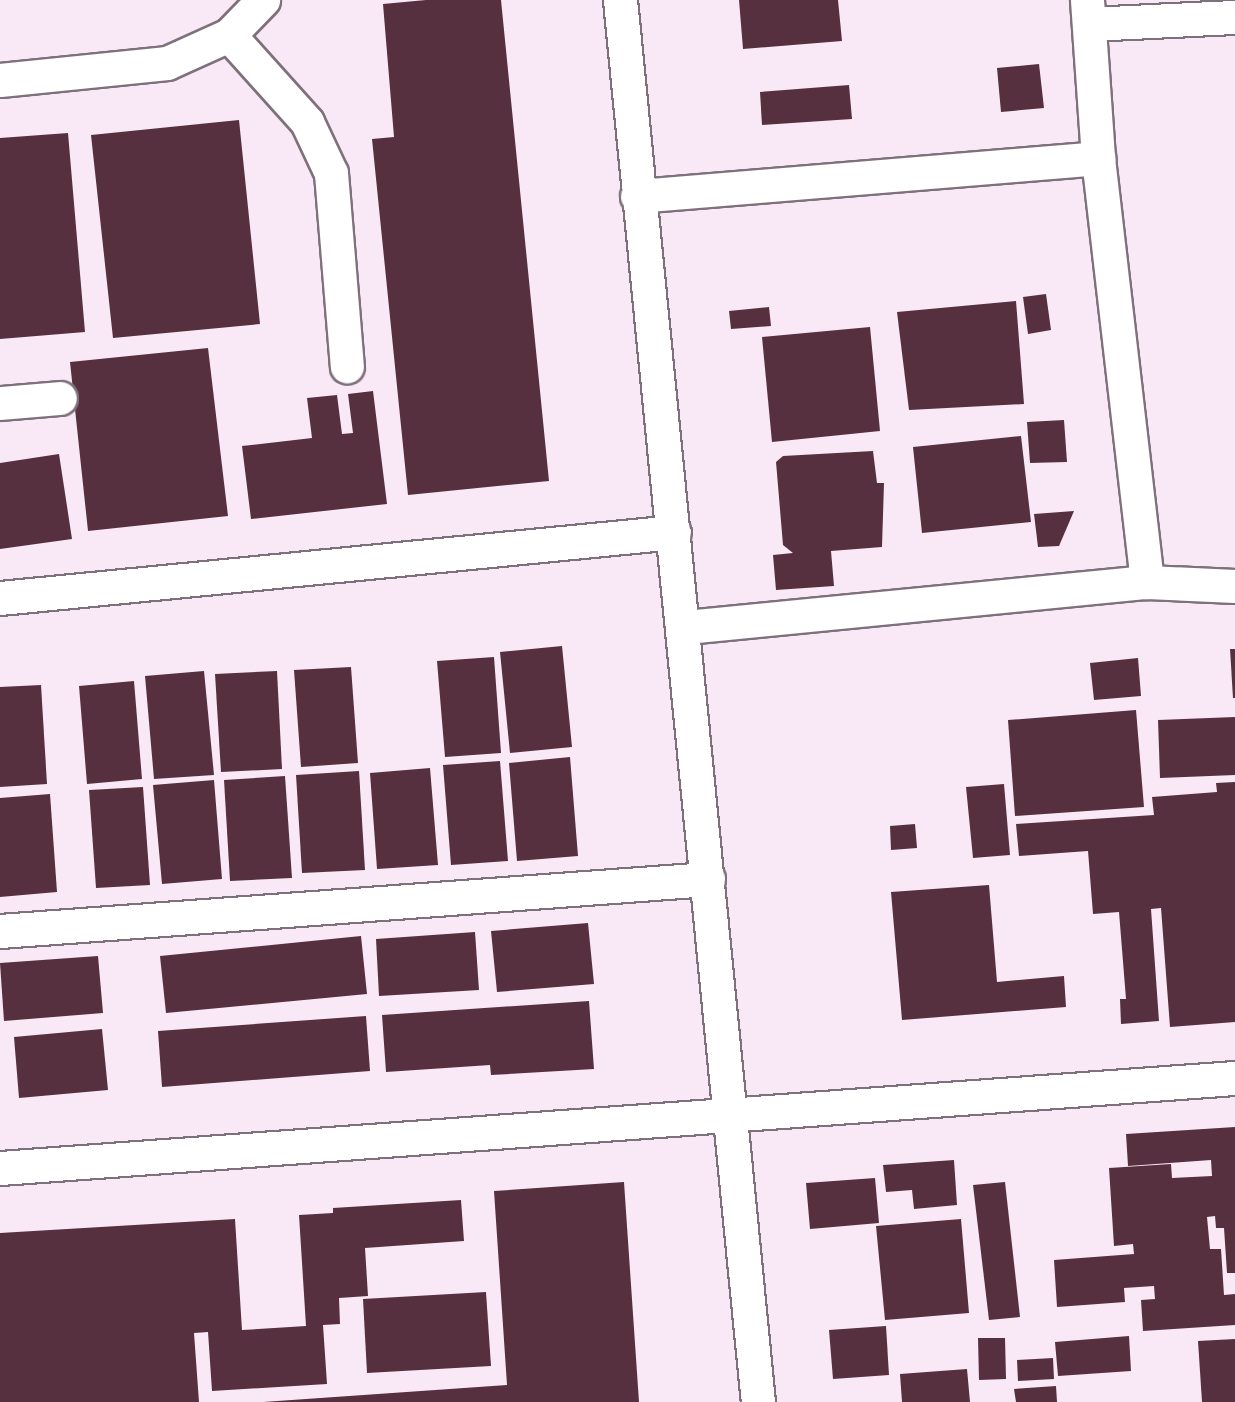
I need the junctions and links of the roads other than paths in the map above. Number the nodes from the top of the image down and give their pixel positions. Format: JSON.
{"nodes":[{"id":1,"x":263,"y":0,"type":"edge"},
{"id":2,"x":620,"y":0,"type":"edge"},
{"id":3,"x":1088,"y":12,"type":"edge"},
{"id":4,"x":1235,"y":17,"type":"edge"},
{"id":5,"x":229,"y":34,"type":"junction"},
{"id":6,"x":0,"y":80,"type":"edge"},
{"id":7,"x":1098,"y":158,"type":"junction"},
{"id":8,"x":637,"y":196,"type":"junction"},
{"id":9,"x":347,"y":366,"type":"dead end"},
{"id":10,"x":60,"y":398,"type":"dead end"},
{"id":11,"x":0,"y":403,"type":"edge"},
{"id":12,"x":674,"y":532,"type":"junction"},
{"id":13,"x":1147,"y":582,"type":"junction"},
{"id":14,"x":1235,"y":586,"type":"edge"},
{"id":15,"x":0,"y":598,"type":"edge"},
{"id":16,"x":686,"y":627,"type":"junction"},
{"id":17,"x":708,"y":879,"type":"junction"},
{"id":18,"x":0,"y":932,"type":"edge"},
{"id":19,"x":1235,"y":1078,"type":"edge"},
{"id":20,"x":732,"y":1113,"type":"junction"},
{"id":21,"x":0,"y":1168,"type":"edge"},
{"id":22,"x":758,"y":1402,"type":"edge"}],
"edges":[{"from":1,"to":5,"type":"street"},
{"from":2,"to":8,"type":"street"},
{"from":3,"to":4,"type":"street"},
{"from":3,"to":7,"type":"street"},
{"from":5,"to":6,"type":"street"},
{"from":5,"to":9,"type":"street"},
{"from":7,"to":8,"type":"street"},
{"from":7,"to":13,"type":"street"},
{"from":8,"to":12,"type":"street"},
{"from":10,"to":11,"type":"street"},
{"from":12,"to":15,"type":"street"},
{"from":12,"to":16,"type":"street"},
{"from":13,"to":14,"type":"street"},
{"from":13,"to":16,"type":"street"},
{"from":16,"to":17,"type":"street"},
{"from":17,"to":18,"type":"street"},
{"from":17,"to":20,"type":"street"},
{"from":19,"to":20,"type":"street"},
{"from":20,"to":21,"type":"street"},
{"from":20,"to":22,"type":"street"}]}
